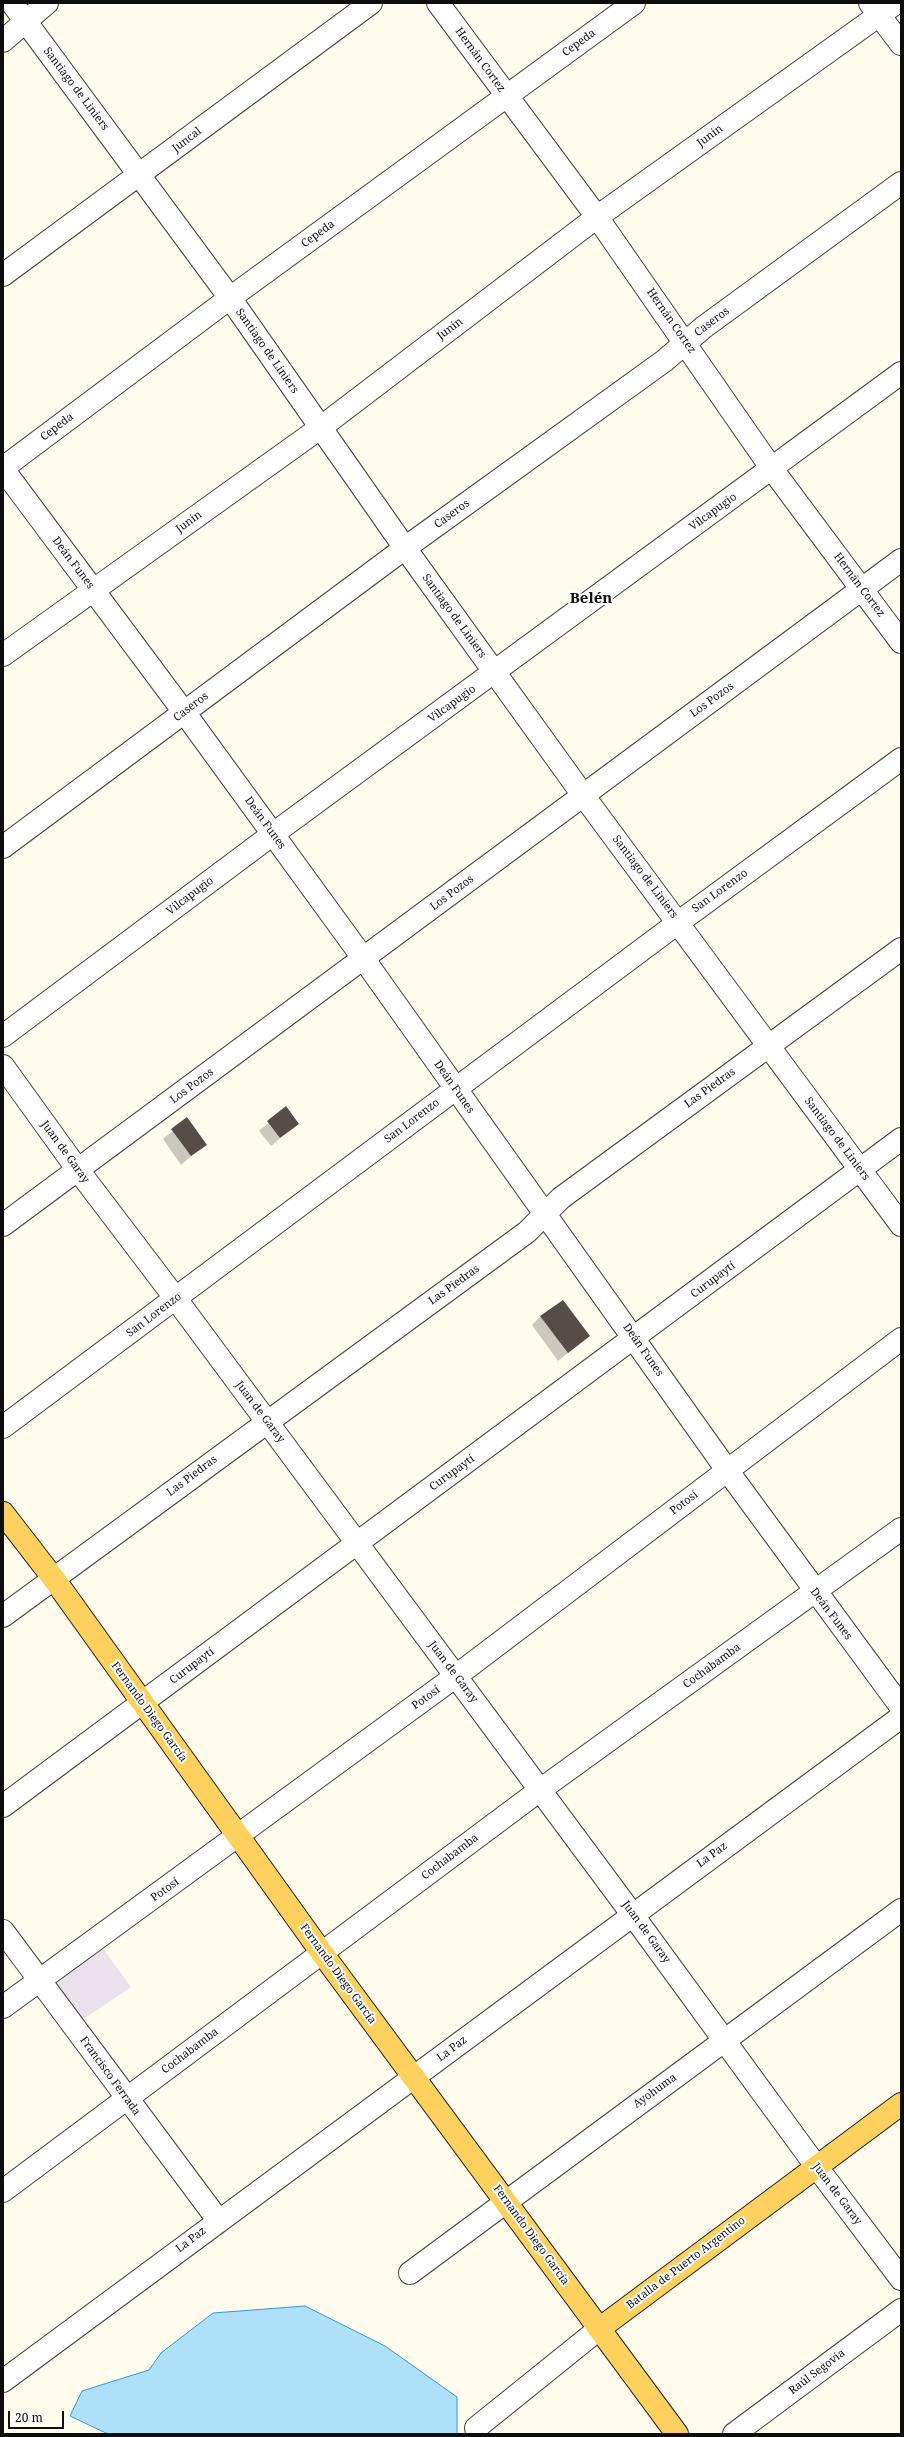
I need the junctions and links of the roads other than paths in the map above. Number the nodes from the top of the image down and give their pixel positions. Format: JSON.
{"nodes":[{"id":1,"x":12,"y":3,"type":"edge"},
{"id":2,"x":47,"y":3,"type":"edge"},
{"id":3,"x":371,"y":3,"type":"edge"},
{"id":4,"x":438,"y":3,"type":"edge"},
{"id":5,"x":634,"y":3,"type":"edge"},
{"id":6,"x":882,"y":7,"type":"edge"},
{"id":7,"x":26,"y":21,"type":"junction"},
{"id":8,"x":3,"y":41,"type":"edge"},
{"id":9,"x":901,"y":44,"type":"edge"},
{"id":10,"x":507,"y":97,"type":"junction"},
{"id":11,"x":140,"y":175,"type":"junction"},
{"id":12,"x":901,"y":183,"type":"edge"},
{"id":13,"x":597,"y":217,"type":"junction"},
{"id":14,"x":3,"y":275,"type":"edge"},
{"id":15,"x":230,"y":298,"type":"junction"},
{"id":16,"x":685,"y":342,"type":"junction"},
{"id":17,"x":901,"y":373,"type":"edge"},
{"id":18,"x":320,"y":428,"type":"junction"},
{"id":19,"x":3,"y":468,"type":"edge"},
{"id":20,"x":772,"y":469,"type":"junction"},
{"id":21,"x":405,"y":548,"type":"junction"},
{"id":22,"x":901,"y":560,"type":"edge"},
{"id":23,"x":862,"y":589,"type":"junction"},
{"id":24,"x":93,"y":590,"type":"junction"},
{"id":25,"x":901,"y":642,"type":"edge"},
{"id":26,"x":3,"y":655,"type":"edge"},
{"id":27,"x":494,"y":673,"type":"junction"},
{"id":28,"x":184,"y":712,"type":"junction"},
{"id":29,"x":901,"y":760,"type":"edge"},
{"id":30,"x":583,"y":795,"type":"junction"},
{"id":31,"x":273,"y":834,"type":"junction"},
{"id":32,"x":3,"y":847,"type":"edge"},
{"id":33,"x":679,"y":922,"type":"junction"},
{"id":34,"x":901,"y":949,"type":"edge"},
{"id":35,"x":363,"y":958,"type":"junction"},
{"id":36,"x":3,"y":1036,"type":"edge"},
{"id":37,"x":768,"y":1046,"type":"junction"},
{"id":38,"x":3,"y":1066,"type":"edge"},
{"id":39,"x":455,"y":1089,"type":"junction"},
{"id":40,"x":901,"y":1139,"type":"edge"},
{"id":41,"x":859,"y":1169,"type":"junction"},
{"id":42,"x":78,"y":1170,"type":"junction"},
{"id":43,"x":546,"y":1215,"type":"junction"},
{"id":44,"x":901,"y":1225,"type":"edge"},
{"id":45,"x":3,"y":1226,"type":"edge"},
{"id":46,"x":176,"y":1299,"type":"junction"},
{"id":47,"x":634,"y":1339,"type":"junction"},
{"id":48,"x":901,"y":1339,"type":"edge"},
{"id":49,"x":266,"y":1421,"type":"junction"},
{"id":50,"x":3,"y":1427,"type":"edge"},
{"id":51,"x":727,"y":1470,"type":"junction"},
{"id":52,"x":3,"y":1513,"type":"edge"},
{"id":53,"x":901,"y":1529,"type":"edge"},
{"id":54,"x":357,"y":1544,"type":"junction"},
{"id":55,"x":54,"y":1579,"type":"junction"},
{"id":56,"x":815,"y":1592,"type":"junction"},
{"id":57,"x":3,"y":1616,"type":"edge"},
{"id":58,"x":456,"y":1676,"type":"junction"},
{"id":59,"x":142,"y":1703,"type":"junction"},
{"id":60,"x":901,"y":1708,"type":"edge"},
{"id":61,"x":901,"y":1717,"type":"edge"},
{"id":62,"x":540,"y":1790,"type":"junction"},
{"id":63,"x":3,"y":1806,"type":"edge"},
{"id":64,"x":238,"y":1836,"type":"junction"},
{"id":65,"x":901,"y":1910,"type":"edge"},
{"id":66,"x":632,"y":1914,"type":"junction"},
{"id":67,"x":3,"y":1931,"type":"edge"},
{"id":68,"x":322,"y":1953,"type":"junction"},
{"id":69,"x":40,"y":1981,"type":"junction"},
{"id":70,"x":3,"y":2007,"type":"edge"},
{"id":71,"x":725,"y":2040,"type":"junction"},
{"id":72,"x":414,"y":2077,"type":"junction"},
{"id":73,"x":126,"y":2098,"type":"junction"},
{"id":74,"x":901,"y":2104,"type":"edge"},
{"id":75,"x":816,"y":2166,"type":"junction"},
{"id":76,"x":3,"y":2191,"type":"edge"},
{"id":77,"x":506,"y":2202,"type":"junction"},
{"id":78,"x":218,"y":2220,"type":"junction"},
{"id":79,"x":410,"y":2273,"type":"dead end"},
{"id":80,"x":901,"y":2279,"type":"edge"},
{"id":81,"x":901,"y":2310,"type":"edge"},
{"id":82,"x":599,"y":2329,"type":"junction"},
{"id":83,"x":4,"y":2378,"type":"edge"},
{"id":84,"x":476,"y":2428,"type":"dead end"},
{"id":85,"x":677,"y":2434,"type":"edge"},
{"id":86,"x":734,"y":2434,"type":"edge"}],
"edges":[{"from":1,"to":7,"type":"street","name":"Santiago de Liniers"},
{"from":2,"to":7,"type":"street"},
{"from":3,"to":11,"type":"street","name":"Juncal"},
{"from":4,"to":10,"type":"street","name":"Hernán Cortez"},
{"from":5,"to":10,"type":"street","name":"Cepeda"},
{"from":6,"to":9,"type":"street"},
{"from":6,"to":13,"type":"street","name":"Junin"},
{"from":7,"to":8,"type":"street"},
{"from":7,"to":11,"type":"street","name":"Santiago de Liniers"},
{"from":10,"to":13,"type":"street","name":"Hernán Cortez"},
{"from":10,"to":15,"type":"street","name":"Cepeda"},
{"from":11,"to":14,"type":"street","name":"Juncal"},
{"from":11,"to":15,"type":"street","name":"Santiago de Liniers"},
{"from":12,"to":16,"type":"street","name":"Caseros"},
{"from":13,"to":16,"type":"street","name":"Hernán Cortez"},
{"from":13,"to":18,"type":"street","name":"Junin"},
{"from":15,"to":18,"type":"street","name":"Santiago de Liniers"},
{"from":15,"to":19,"type":"street","name":"Cepeda"},
{"from":16,"to":20,"type":"street","name":"Hernán Cortez"},
{"from":16,"to":21,"type":"street","name":"Caseros"},
{"from":17,"to":20,"type":"street","name":"Vilcapugio"},
{"from":18,"to":21,"type":"street","name":"Santiago de Liniers"},
{"from":18,"to":24,"type":"street","name":"Junin"},
{"from":19,"to":24,"type":"street","name":"Deán Funes"},
{"from":20,"to":23,"type":"street","name":"Hernán Cortez"},
{"from":20,"to":27,"type":"street","name":"Vilcapugio"},
{"from":21,"to":27,"type":"street","name":"Santiago de Liniers"},
{"from":21,"to":28,"type":"street","name":"Caseros"},
{"from":22,"to":23,"type":"street","name":"Los Pozos"},
{"from":23,"to":25,"type":"street","name":"Hernán Cortez"},
{"from":23,"to":30,"type":"street","name":"Los Pozos"},
{"from":24,"to":26,"type":"street","name":"Junin"},
{"from":24,"to":28,"type":"street","name":"Deán Funes"},
{"from":27,"to":30,"type":"street","name":"Santiago de Liniers"},
{"from":27,"to":31,"type":"street","name":"Vilcapugio"},
{"from":28,"to":31,"type":"street","name":"Deán Funes"},
{"from":28,"to":32,"type":"street","name":"Caseros"},
{"from":29,"to":33,"type":"street","name":"San Lorenzo"},
{"from":30,"to":33,"type":"street","name":"Santiago de Liniers"},
{"from":30,"to":35,"type":"street","name":"Los Pozos"},
{"from":31,"to":35,"type":"street","name":"Deán Funes"},
{"from":31,"to":36,"type":"street","name":"Vilcapugio"},
{"from":33,"to":37,"type":"street","name":"Santiago de Liniers"},
{"from":33,"to":39,"type":"street","name":"San Lorenzo"},
{"from":34,"to":37,"type":"street","name":"Las Piedras"},
{"from":35,"to":39,"type":"street","name":"Deán Funes"},
{"from":35,"to":42,"type":"street","name":"Los Pozos"},
{"from":37,"to":41,"type":"street","name":"Santiago de Liniers"},
{"from":37,"to":43,"type":"street","name":"Las Piedras"},
{"from":38,"to":42,"type":"street","name":"Juan de Garay"},
{"from":39,"to":43,"type":"street","name":"Deán Funes"},
{"from":39,"to":46,"type":"street","name":"San Lorenzo"},
{"from":40,"to":41,"type":"street","name":"Curupaytí"},
{"from":41,"to":44,"type":"street","name":"Santiago de Liniers"},
{"from":41,"to":47,"type":"street","name":"Curupaytí"},
{"from":42,"to":45,"type":"street","name":"Los Pozos"},
{"from":42,"to":46,"type":"street","name":"Juan de Garay"},
{"from":43,"to":47,"type":"street","name":"Deán Funes"},
{"from":43,"to":49,"type":"street","name":"Las Piedras"},
{"from":46,"to":49,"type":"street","name":"Juan de Garay"},
{"from":46,"to":50,"type":"street","name":"San Lorenzo"},
{"from":47,"to":51,"type":"street","name":"Deán Funes"},
{"from":47,"to":54,"type":"street","name":"Curupaytí"},
{"from":48,"to":51,"type":"street","name":"Potosí"},
{"from":49,"to":54,"type":"street","name":"Juan de Garay"},
{"from":49,"to":55,"type":"street","name":"Las Piedras"},
{"from":51,"to":56,"type":"street","name":"Deán Funes"},
{"from":51,"to":58,"type":"street","name":"Potosí"},
{"from":52,"to":55,"type":"main road","name":"Fernando Diego García"},
{"from":53,"to":56,"type":"street","name":"Cochabamba"},
{"from":54,"to":58,"type":"street","name":"Juan de Garay"},
{"from":54,"to":59,"type":"street","name":"Curupaytí"},
{"from":55,"to":57,"type":"street","name":"Las Piedras"},
{"from":55,"to":59,"type":"main road","name":"Fernando Diego García"},
{"from":56,"to":60,"type":"street","name":"Deán Funes"},
{"from":56,"to":62,"type":"street","name":"Cochabamba"},
{"from":58,"to":62,"type":"street","name":"Juan de Garay"},
{"from":58,"to":64,"type":"street","name":"Potosí"},
{"from":59,"to":63,"type":"street","name":"Curupaytí"},
{"from":59,"to":64,"type":"main road","name":"Fernando Diego García"},
{"from":61,"to":66,"type":"street","name":"La Paz"},
{"from":62,"to":66,"type":"street","name":"Juan de Garay"},
{"from":62,"to":68,"type":"street","name":"Cochabamba"},
{"from":64,"to":68,"type":"main road","name":"Fernando Diego García"},
{"from":64,"to":69,"type":"street","name":"Potosí"},
{"from":65,"to":71,"type":"street","name":"Ayohuma"},
{"from":66,"to":71,"type":"street","name":"Juan de Garay"},
{"from":66,"to":72,"type":"street","name":"La Paz"},
{"from":67,"to":69,"type":"street","name":"Francisco Ferrada"},
{"from":68,"to":72,"type":"main road","name":"Fernando Diego García"},
{"from":68,"to":73,"type":"street","name":"Cochabamba"},
{"from":69,"to":70,"type":"street","name":"Potosí"},
{"from":69,"to":73,"type":"street","name":"Francisco Ferrada"},
{"from":71,"to":75,"type":"street","name":"Juan de Garay"},
{"from":71,"to":77,"type":"street","name":"Ayohuma"},
{"from":72,"to":77,"type":"main road","name":"Fernando Diego García"},
{"from":72,"to":78,"type":"street","name":"La Paz"},
{"from":73,"to":76,"type":"street","name":"Cochabamba"},
{"from":73,"to":78,"type":"street","name":"Francisco Ferrada"},
{"from":74,"to":75,"type":"main road","name":"Batalla de Puerto Argentino"},
{"from":75,"to":80,"type":"street","name":"Juan de Garay"},
{"from":75,"to":82,"type":"main road","name":"Batalla de Puerto Argentino"},
{"from":77,"to":79,"type":"street","name":"Ayohuma"},
{"from":77,"to":82,"type":"main road","name":"Fernando Diego García"},
{"from":78,"to":83,"type":"street","name":"La Paz"},
{"from":81,"to":86,"type":"street","name":"Raúl Segovia"},
{"from":82,"to":84,"type":"street","name":"Batalla de Puerto Argentino"},
{"from":82,"to":85,"type":"main road","name":"Fernando Diego García"}]}
